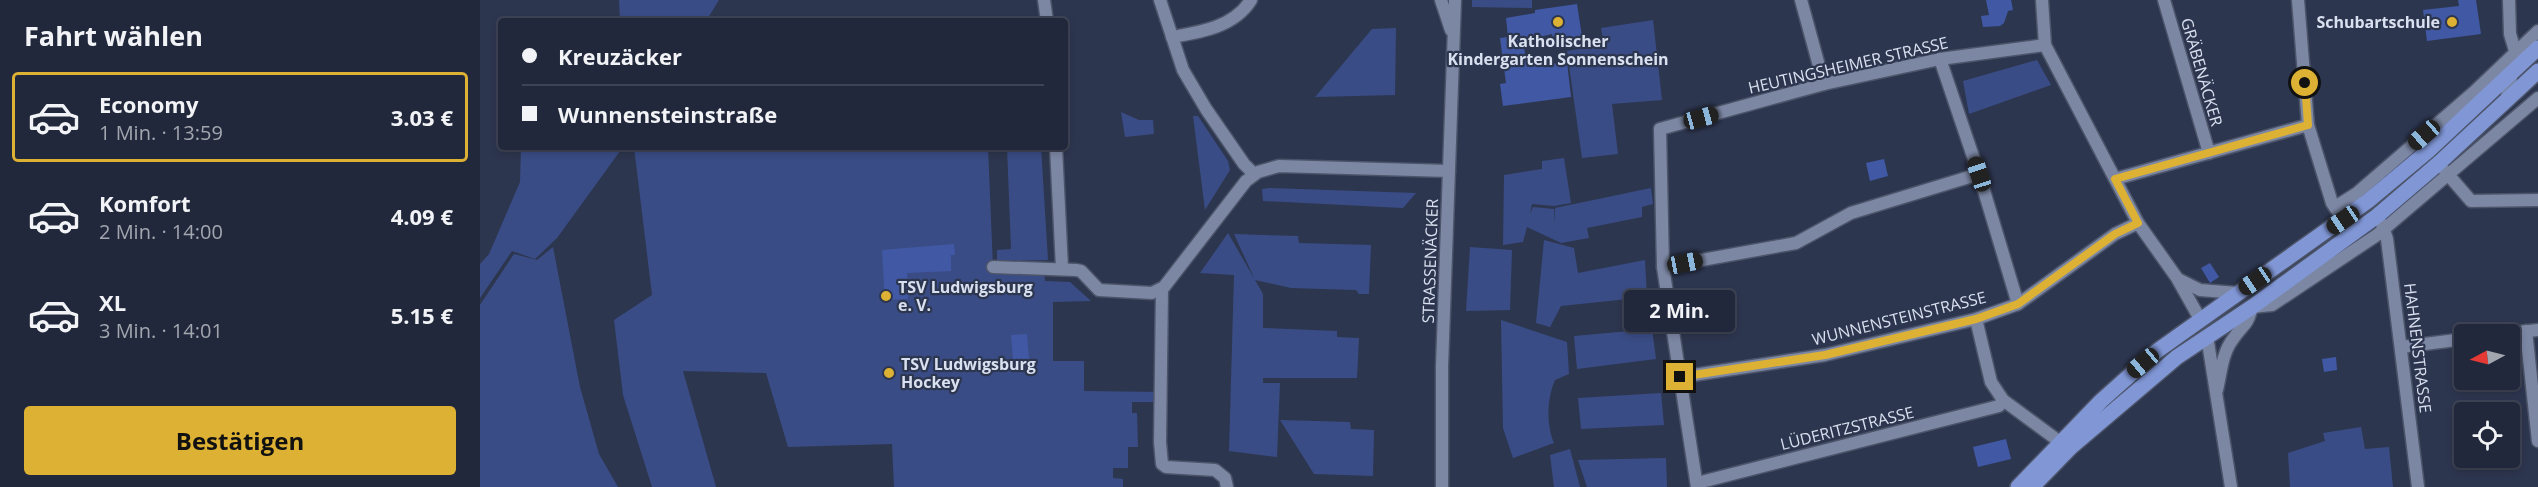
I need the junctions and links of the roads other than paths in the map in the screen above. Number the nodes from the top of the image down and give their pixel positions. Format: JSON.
{"nodes":[{"id":1,"x":1044,"y":0,"type":"edge"},
{"id":2,"x":1160,"y":0,"type":"edge"},
{"id":3,"x":1251,"y":0,"type":"edge"},
{"id":4,"x":1441,"y":0,"type":"edge"},
{"id":5,"x":1455,"y":0,"type":"edge"},
{"id":6,"x":1802,"y":0,"type":"edge"},
{"id":7,"x":2042,"y":0,"type":"edge"},
{"id":8,"x":2164,"y":0,"type":"edge"},
{"id":9,"x":2298,"y":0,"type":"edge"},
{"id":10,"x":2509,"y":0,"type":"edge"},
{"id":11,"x":1047,"y":18,"type":"edge"},
{"id":12,"x":2538,"y":31,"type":"edge"},
{"id":13,"x":1172,"y":37,"type":"junction"},
{"id":14,"x":1454,"y":37,"type":"junction"},
{"id":15,"x":2045,"y":45,"type":"junction"},
{"id":16,"x":2538,"y":48,"type":"edge"},
{"id":17,"x":2516,"y":54,"type":"junction"},
{"id":18,"x":1940,"y":59,"type":"junction"},
{"id":19,"x":2538,"y":71,"type":"edge"},
{"id":20,"x":2512,"y":74,"type":"junction"},
{"id":21,"x":1824,"y":84,"type":"junction"},
{"id":22,"x":2538,"y":98,"type":"edge"},
{"id":23,"x":2506,"y":101,"type":"junction"},
{"id":24,"x":2308,"y":125,"type":"junction"},
{"id":25,"x":1056,"y":150,"type":"edge"},
{"id":26,"x":2209,"y":153,"type":"junction"},
{"id":27,"x":2439,"y":163,"type":"junction"},
{"id":28,"x":1449,"y":171,"type":"junction"},
{"id":29,"x":1254,"y":174,"type":"junction"},
{"id":30,"x":1979,"y":174,"type":"junction"},
{"id":31,"x":2449,"y":176,"type":"junction"},
{"id":32,"x":2115,"y":179,"type":"junction"},
{"id":33,"x":2538,"y":200,"type":"edge"},
{"id":34,"x":2339,"y":214,"type":"junction"},
{"id":35,"x":2138,"y":223,"type":"junction"},
{"id":36,"x":2381,"y":223,"type":"junction"},
{"id":37,"x":993,"y":267,"type":"dead end"},
{"id":38,"x":1663,"y":267,"type":"junction"},
{"id":39,"x":1062,"y":268,"type":"junction"},
{"id":40,"x":2177,"y":278,"type":"junction"},
{"id":41,"x":1162,"y":289,"type":"junction"},
{"id":42,"x":2237,"y":293,"type":"junction"},
{"id":43,"x":2018,"y":304,"type":"junction"},
{"id":44,"x":2252,"y":307,"type":"junction"},
{"id":45,"x":1976,"y":319,"type":"junction"},
{"id":46,"x":2200,"y":319,"type":"junction"},
{"id":47,"x":2532,"y":330,"type":"edge"},
{"id":48,"x":2207,"y":336,"type":"junction"},
{"id":49,"x":2454,"y":340,"type":"edge"},
{"id":50,"x":2401,"y":347,"type":"junction"},
{"id":51,"x":1680,"y":377,"type":"junction"},
{"id":52,"x":2217,"y":390,"type":"junction"},
{"id":53,"x":2003,"y":400,"type":"junction"},
{"id":54,"x":2538,"y":441,"type":"edge"},
{"id":55,"x":2060,"y":442,"type":"junction"},
{"id":56,"x":1697,"y":485,"type":"edge"},
{"id":57,"x":1227,"y":487,"type":"edge"},
{"id":58,"x":1442,"y":487,"type":"edge"},
{"id":59,"x":2018,"y":487,"type":"edge"},
{"id":60,"x":2032,"y":487,"type":"edge"},
{"id":61,"x":2231,"y":487,"type":"edge"},
{"id":62,"x":2418,"y":487,"type":"edge"}],
"edges":[{"from":1,"to":11,"type":"street"},
{"from":2,"to":13,"type":"street"},
{"from":3,"to":13,"type":"street"},
{"from":4,"to":14,"type":"street","name":"STRASSENÄCKER"},
{"from":5,"to":14,"type":"street","name":"STRASSENÄCKER"},
{"from":6,"to":21,"type":"street"},
{"from":7,"to":15,"type":"street"},
{"from":8,"to":26,"type":"street","name":"GRÄBENÄCKER"},
{"from":9,"to":24,"type":"street"},
{"from":10,"to":17,"type":"street"},
{"from":12,"to":17,"type":"street"},
{"from":13,"to":29,"type":"street"},
{"from":14,"to":28,"type":"street","name":"STRASSENÄCKER"},
{"from":15,"to":18,"type":"street","name":"HEUTINGSHEIMER STRASSE"},
{"from":15,"to":32,"type":"street"},
{"from":16,"to":20,"type":"main road"},
{"from":17,"to":20,"type":"street"},
{"from":17,"to":34,"type":"street"},
{"from":18,"to":21,"type":"street","name":"HEUTINGSHEIMER STRASSE"},
{"from":18,"to":30,"type":"street"},
{"from":19,"to":23,"type":"main road"},
{"from":20,"to":23,"type":"street"},
{"from":20,"to":34,"type":"main road"},
{"from":21,"to":38,"type":"street","name":"HEUTINGSHEIMER STRASSE"},
{"from":22,"to":31,"type":"street"},
{"from":23,"to":27,"type":"main road"},
{"from":24,"to":26,"type":"street","name":"GRÄBENÄCKER"},
{"from":24,"to":34,"type":"street"},
{"from":25,"to":39,"type":"street"},
{"from":26,"to":32,"type":"street","name":"GRÄBENÄCKER"},
{"from":27,"to":31,"type":"street"},
{"from":27,"to":36,"type":"main road"},
{"from":28,"to":29,"type":"street"},
{"from":28,"to":58,"type":"street","name":"STRASSENÄCKER"},
{"from":29,"to":41,"type":"street"},
{"from":30,"to":38,"type":"street"},
{"from":30,"to":43,"type":"street"},
{"from":31,"to":33,"type":"street"},
{"from":31,"to":36,"type":"street"},
{"from":32,"to":35,"type":"street"},
{"from":34,"to":42,"type":"main road"},
{"from":35,"to":40,"type":"street"},
{"from":35,"to":43,"type":"street","name":"WUNNENSTEINSTRASSE"},
{"from":36,"to":44,"type":"main road"},
{"from":36,"to":50,"type":"street","name":"HAHNENSTRASSE"},
{"from":37,"to":39,"type":"street"},
{"from":38,"to":51,"type":"street"},
{"from":39,"to":41,"type":"street"},
{"from":40,"to":42,"type":"street"},
{"from":40,"to":46,"type":"street"},
{"from":41,"to":57,"type":"street"},
{"from":42,"to":46,"type":"main road"},
{"from":43,"to":45,"type":"street","name":"WUNNENSTEINSTRASSE"},
{"from":44,"to":48,"type":"main road"},
{"from":44,"to":52,"type":"street"},
{"from":45,"to":51,"type":"street","name":"WUNNENSTEINSTRASSE"},
{"from":45,"to":53,"type":"street"},
{"from":46,"to":55,"type":"main road"},
{"from":47,"to":54,"type":"street"},
{"from":48,"to":52,"type":"street"},
{"from":48,"to":60,"type":"main road"},
{"from":49,"to":50,"type":"street"},
{"from":50,"to":62,"type":"street","name":"HAHNENSTRASSE"},
{"from":51,"to":56,"type":"street"},
{"from":52,"to":61,"type":"street"},
{"from":53,"to":55,"type":"street"},
{"from":53,"to":56,"type":"street","name":"LÜDERITZSTRASSE"},
{"from":55,"to":59,"type":"main road"}]}
